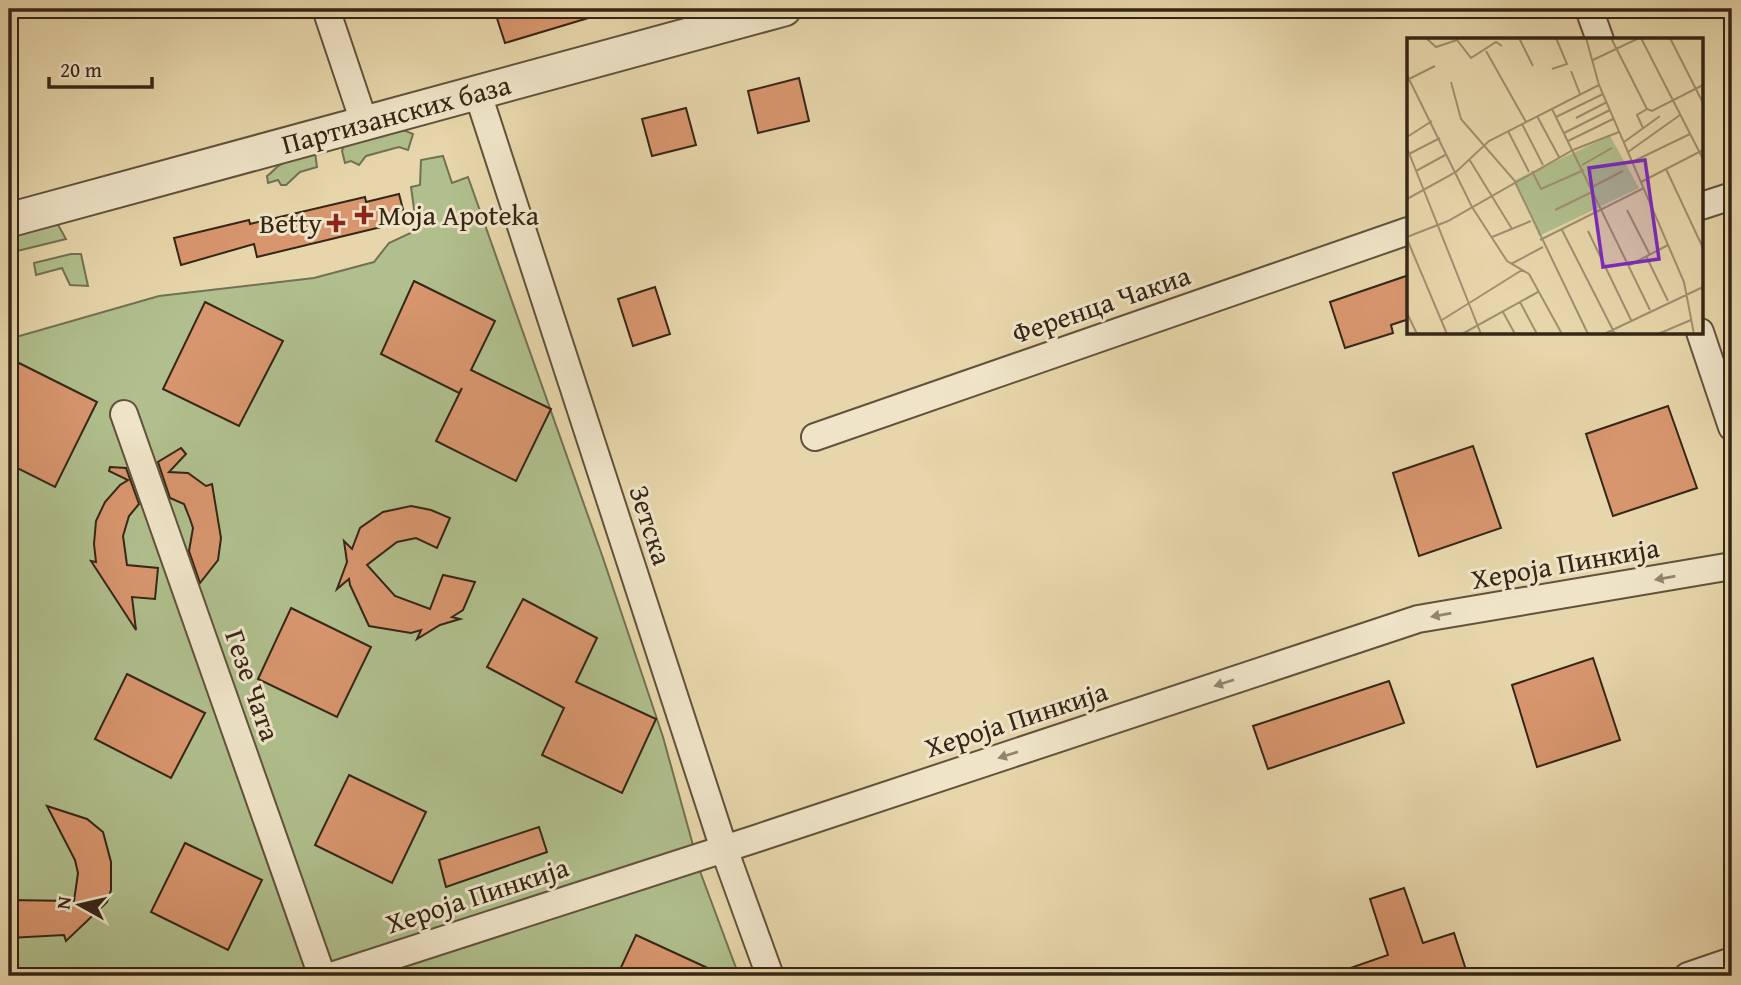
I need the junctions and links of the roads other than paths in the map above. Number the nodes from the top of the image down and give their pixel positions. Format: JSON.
{"nodes":[{"id":1,"x":326,"y":9,"type":"edge"},
{"id":2,"x":784,"y":9,"type":"edge"},
{"id":3,"x":1589,"y":9,"type":"edge"},
{"id":4,"x":1599,"y":38,"type":"edge"},
{"id":5,"x":477,"y":92,"type":"junction"},
{"id":6,"x":364,"y":122,"type":"junction"},
{"id":7,"x":1732,"y":196,"type":"edge"},
{"id":8,"x":1702,"y":206,"type":"edge"},
{"id":9,"x":9,"y":220,"type":"edge"},
{"id":10,"x":1407,"y":231,"type":"edge"},
{"id":11,"x":1701,"y":334,"type":"edge"},
{"id":12,"x":124,"y":414,"type":"dead end"},
{"id":13,"x":1732,"y":427,"type":"edge"},
{"id":14,"x":815,"y":437,"type":"dead end"},
{"id":15,"x":1732,"y":566,"type":"edge"},
{"id":16,"x":724,"y":849,"type":"junction"},
{"id":17,"x":1732,"y":961,"type":"edge"},
{"id":18,"x":404,"y":965,"type":"edge"},
{"id":19,"x":322,"y":976,"type":"edge"},
{"id":20,"x":331,"y":976,"type":"edge"},
{"id":21,"x":770,"y":976,"type":"edge"},
{"id":22,"x":1688,"y":976,"type":"edge"}],
"edges":[{"from":1,"to":6,"type":"street"},
{"from":2,"to":5,"type":"street","name":"Партизанских база"},
{"from":3,"to":4,"type":"street"},
{"from":5,"to":6,"type":"street","name":"Партизанских база"},
{"from":5,"to":16,"type":"street","name":"Зетска"},
{"from":6,"to":9,"type":"street","name":"Партизанских база"},
{"from":7,"to":8,"type":"street"},
{"from":10,"to":14,"type":"street","name":"Ференца Чакиа"},
{"from":11,"to":13,"type":"street"},
{"from":12,"to":19,"type":"street","name":"Гезе Чата"},
{"from":15,"to":16,"type":"street","name":"Хероја Пинкија","one_way":true},
{"from":16,"to":18,"type":"street","name":"Хероја Пинкија"},
{"from":16,"to":21,"type":"street","name":"Зетска"},
{"from":17,"to":22,"type":"street"},
{"from":18,"to":20,"type":"street","name":"Хероја Пинкија"}]}
